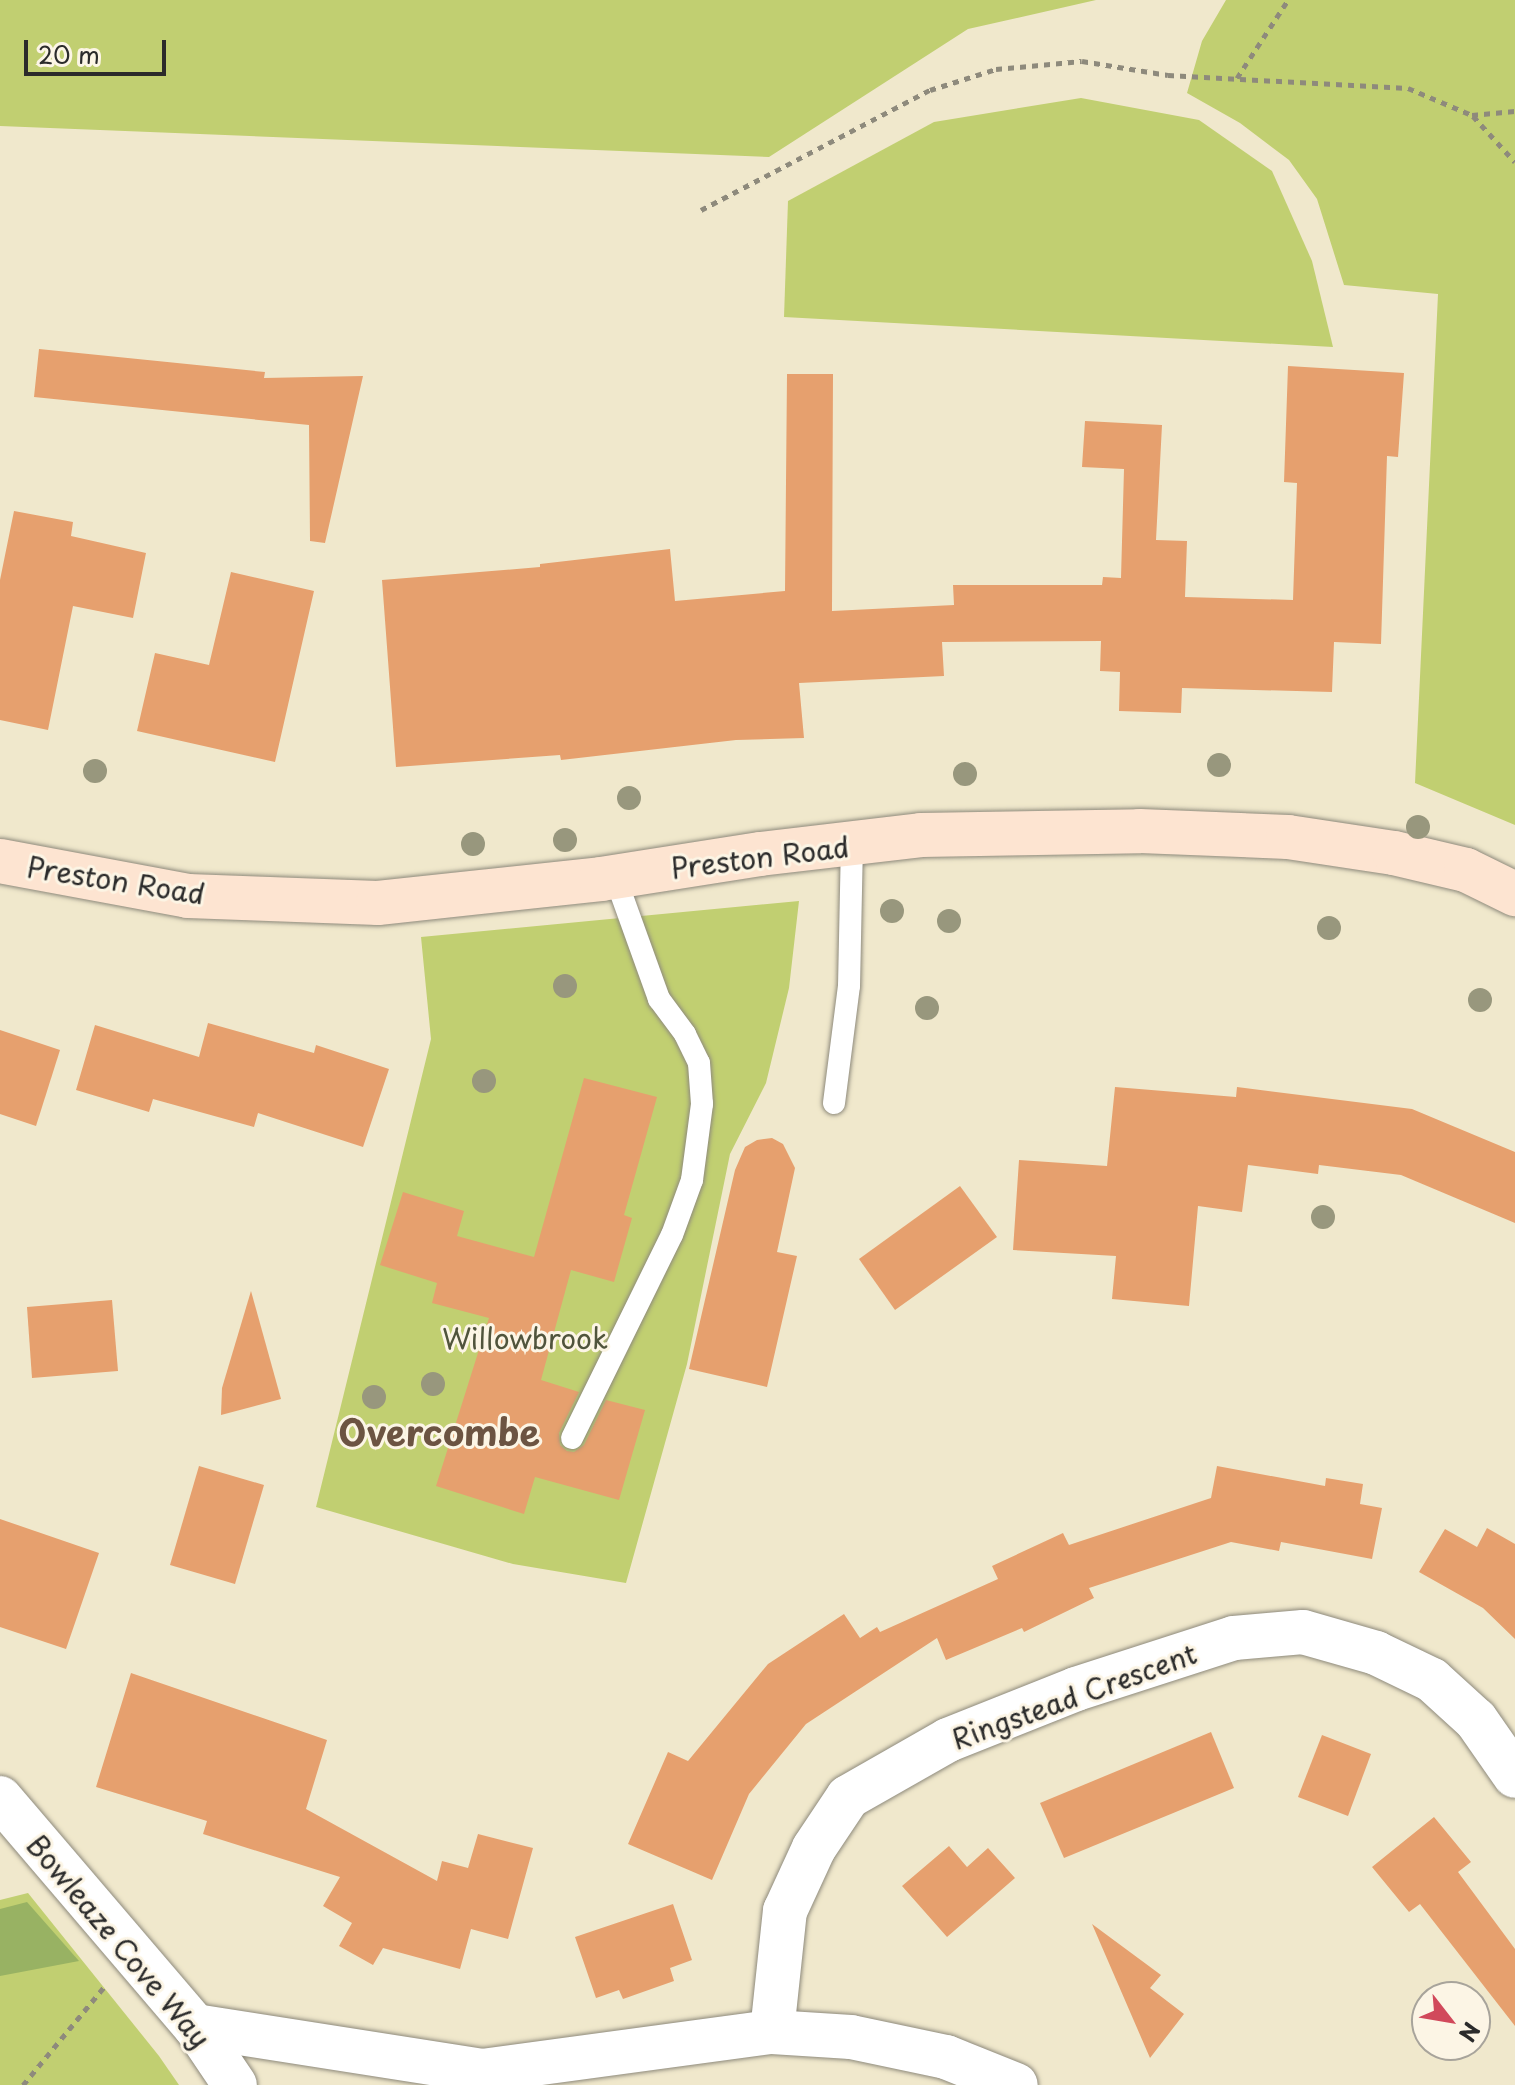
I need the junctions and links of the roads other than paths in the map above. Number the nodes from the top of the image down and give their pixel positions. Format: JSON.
{"nodes":[{"id":1,"x":852,"y":845,"type":"junction"},
{"id":2,"x":0,"y":861,"type":"edge"},
{"id":3,"x":615,"y":877,"type":"junction"},
{"id":4,"x":1515,"y":894,"type":"edge"},
{"id":5,"x":834,"y":1103,"type":"dead end"},
{"id":6,"x":572,"y":1438,"type":"dead end"},
{"id":7,"x":1515,"y":1776,"type":"edge"},
{"id":8,"x":0,"y":1798,"type":"edge"},
{"id":9,"x":195,"y":2026,"type":"junction"},
{"id":10,"x":772,"y":2032,"type":"junction"},
{"id":11,"x":472,"y":2078,"type":"edge"},
{"id":12,"x":235,"y":2085,"type":"edge"},
{"id":13,"x":1016,"y":2085,"type":"edge"}],
"edges":[{"from":1,"to":3,"type":"main road","name":"Preston Road"},
{"from":1,"to":4,"type":"main road","name":"Preston Road"},
{"from":1,"to":5,"type":"lane"},
{"from":2,"to":3,"type":"main road","name":"Preston Road"},
{"from":3,"to":6,"type":"lane"},
{"from":7,"to":10,"type":"street","name":"Ringstead Crescent"},
{"from":8,"to":9,"type":"street","name":"Bowleaze Cove Way"},
{"from":9,"to":11,"type":"street"},
{"from":9,"to":12,"type":"street","name":"Bowleaze Cove Way"},
{"from":10,"to":11,"type":"street"},
{"from":10,"to":13,"type":"street"}]}
